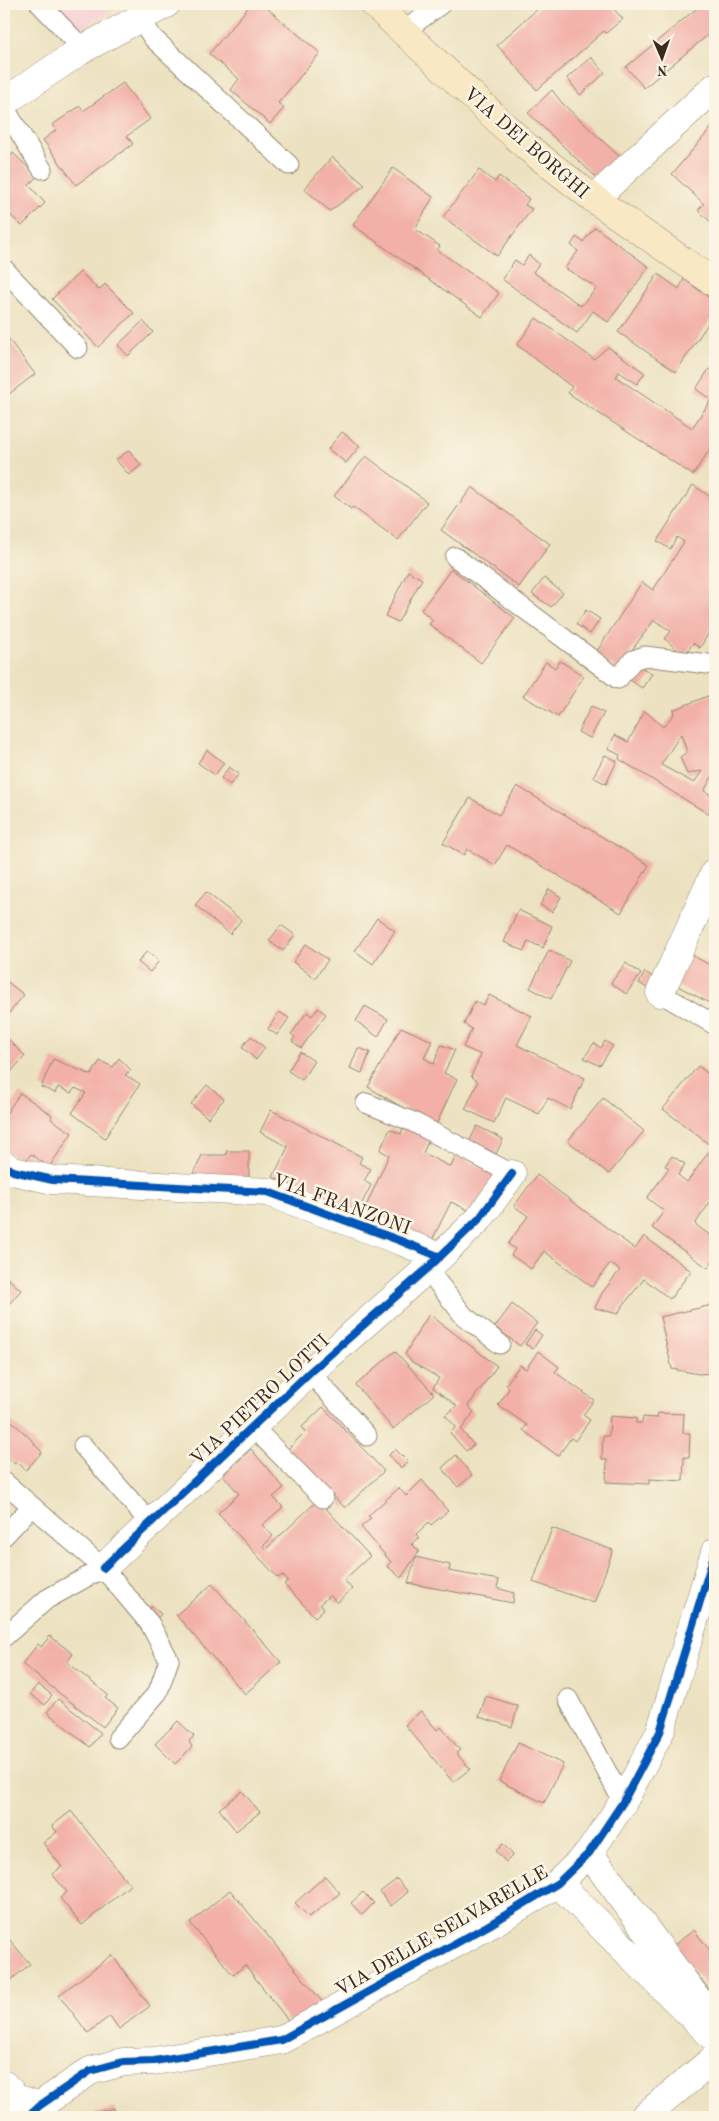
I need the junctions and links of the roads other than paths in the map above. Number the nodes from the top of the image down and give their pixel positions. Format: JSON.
{"nodes":[{"id":1,"x":40,"y":4,"type":"edge"},
{"id":2,"x":166,"y":4,"type":"edge"},
{"id":3,"x":374,"y":4,"type":"edge"},
{"id":4,"x":441,"y":4,"type":"edge"},
{"id":5,"x":139,"y":17,"type":"junction"},
{"id":6,"x":404,"y":31,"type":"junction"},
{"id":7,"x":84,"y":49,"type":"junction"},
{"id":8,"x":715,"y":87,"type":"edge"},
{"id":9,"x":4,"y":102,"type":"edge"},
{"id":10,"x":4,"y":107,"type":"edge"},
{"id":11,"x":715,"y":108,"type":"edge"},
{"id":12,"x":681,"y":120,"type":"junction"},
{"id":13,"x":289,"y":165,"type":"dead end"},
{"id":14,"x":42,"y":169,"type":"dead end"},
{"id":15,"x":594,"y":200,"type":"junction"},
{"id":16,"x":4,"y":269,"type":"edge"},
{"id":17,"x":715,"y":284,"type":"edge"},
{"id":18,"x":78,"y":348,"type":"dead end"},
{"id":19,"x":455,"y":557,"type":"dead end"},
{"id":20,"x":715,"y":665,"type":"edge"},
{"id":21,"x":711,"y":880,"type":"edge"},
{"id":22,"x":660,"y":993,"type":"joint"},
{"id":23,"x":715,"y":1025,"type":"edge"},
{"id":24,"x":366,"y":1103,"type":"dead end"},
{"id":25,"x":4,"y":1166,"type":"edge"},
{"id":26,"x":512,"y":1174,"type":"joint"},
{"id":27,"x":433,"y":1263,"type":"junction"},
{"id":28,"x":500,"y":1344,"type":"dead end"},
{"id":29,"x":310,"y":1372,"type":"junction"},
{"id":30,"x":252,"y":1426,"type":"junction"},
{"id":31,"x":368,"y":1436,"type":"dead end"},
{"id":32,"x":83,"y":1446,"type":"dead end"},
{"id":33,"x":4,"y":1482,"type":"edge"},
{"id":34,"x":323,"y":1498,"type":"dead end"},
{"id":35,"x":32,"y":1506,"type":"junction"},
{"id":36,"x":150,"y":1523,"type":"junction"},
{"id":37,"x":4,"y":1536,"type":"edge"},
{"id":38,"x":715,"y":1552,"type":"edge"},
{"id":39,"x":103,"y":1568,"type":"junction"},
{"id":40,"x":4,"y":1637,"type":"edge"},
{"id":41,"x":568,"y":1699,"type":"dead end"},
{"id":42,"x":118,"y":1738,"type":"dead end"},
{"id":43,"x":623,"y":1802,"type":"junction"},
{"id":44,"x":589,"y":1853,"type":"junction"},
{"id":45,"x":558,"y":1883,"type":"junction"},
{"id":46,"x":715,"y":2026,"type":"edge"},
{"id":47,"x":715,"y":2038,"type":"edge"},
{"id":48,"x":715,"y":2058,"type":"edge"},
{"id":49,"x":4,"y":2085,"type":"edge"},
{"id":50,"x":33,"y":2112,"type":"edge"},
{"id":51,"x":644,"y":2117,"type":"edge"}],
"edges":[{"from":1,"to":7,"type":"lane"},
{"from":2,"to":5,"type":"street"},
{"from":3,"to":6,"type":"street","name":"VIA DEI BORGHI"},
{"from":4,"to":6,"type":"lane"},
{"from":5,"to":7,"type":"street"},
{"from":5,"to":13,"type":"lane"},
{"from":6,"to":15,"type":"street","name":"VIA DEI BORGHI"},
{"from":7,"to":9,"type":"street"},
{"from":8,"to":12,"type":"street"},
{"from":10,"to":14,"type":"lane"},
{"from":11,"to":12,"type":"lane"},
{"from":12,"to":15,"type":"street"},
{"from":15,"to":17,"type":"street","name":"VIA DEI BORGHI"},
{"from":16,"to":18,"type":"lane"},
{"from":19,"to":20,"type":"lane"},
{"from":21,"to":22,"type":"street"},
{"from":22,"to":23,"type":"lane"},
{"from":24,"to":26,"type":"lane"},
{"from":25,"to":27,"type":"street","name":"VIA FRANZONI"},
{"from":26,"to":27,"type":"street"},
{"from":27,"to":28,"type":"lane"},
{"from":27,"to":29,"type":"street","name":"VIA PIETRO LOTTI"},
{"from":29,"to":30,"type":"street","name":"VIA PIETRO LOTTI"},
{"from":29,"to":31,"type":"lane"},
{"from":30,"to":34,"type":"lane"},
{"from":30,"to":36,"type":"street","name":"VIA PIETRO LOTTI"},
{"from":32,"to":36,"type":"lane"},
{"from":33,"to":35,"type":"lane"},
{"from":35,"to":37,"type":"lane"},
{"from":35,"to":39,"type":"lane"},
{"from":36,"to":39,"type":"street","name":"VIA PIETRO LOTTI"},
{"from":38,"to":43,"type":"street","name":"VIA DELLE SELVARELLE"},
{"from":39,"to":40,"type":"lane"},
{"from":39,"to":42,"type":"lane"},
{"from":41,"to":43,"type":"lane"},
{"from":43,"to":44,"type":"street","name":"VIA DELLE SELVARELLE"},
{"from":44,"to":45,"type":"street","name":"VIA DELLE SELVARELLE"},
{"from":44,"to":46,"type":"street"},
{"from":45,"to":47,"type":"street"},
{"from":45,"to":50,"type":"street","name":"VIA DELLE SELVARELLE"},
{"from":48,"to":51,"type":"street"},
{"from":49,"to":50,"type":"street"}]}
